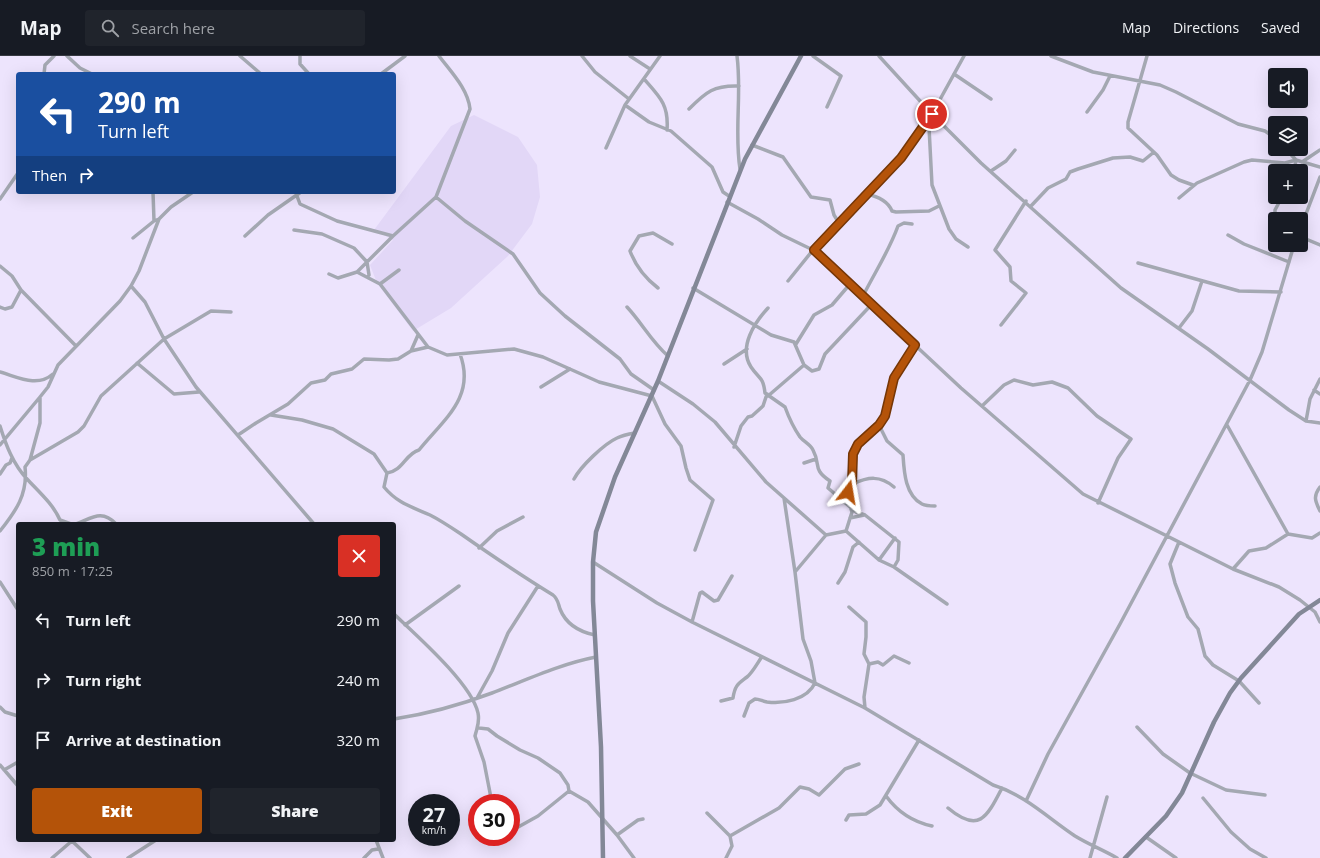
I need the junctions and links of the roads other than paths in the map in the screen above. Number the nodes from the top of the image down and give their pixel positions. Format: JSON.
{"nodes":[{"id":1,"x":54,"y":56,"type":"edge"},
{"id":2,"x":67,"y":56,"type":"edge"},
{"id":3,"x":240,"y":56,"type":"edge"},
{"id":4,"x":300,"y":56,"type":"edge"},
{"id":5,"x":405,"y":56,"type":"edge"},
{"id":6,"x":439,"y":56,"type":"edge"},
{"id":7,"x":582,"y":56,"type":"edge"},
{"id":8,"x":630,"y":56,"type":"edge"},
{"id":9,"x":660,"y":56,"type":"edge"},
{"id":10,"x":737,"y":56,"type":"edge"},
{"id":11,"x":801,"y":56,"type":"edge"},
{"id":12,"x":813,"y":56,"type":"edge"},
{"id":13,"x":879,"y":56,"type":"edge"},
{"id":14,"x":964,"y":56,"type":"edge"},
{"id":15,"x":1051,"y":56,"type":"edge"},
{"id":16,"x":1147,"y":56,"type":"edge"},
{"id":17,"x":650,"y":69,"type":"junction"},
{"id":18,"x":44,"y":72,"type":"edge"},
{"id":19,"x":88,"y":72,"type":"edge"},
{"id":20,"x":259,"y":72,"type":"edge"},
{"id":21,"x":307,"y":72,"type":"edge"},
{"id":22,"x":384,"y":72,"type":"edge"},
{"id":23,"x":954,"y":74,"type":"junction"},
{"id":24,"x":1110,"y":76,"type":"junction"},
{"id":25,"x":644,"y":80,"type":"junction"},
{"id":26,"x":1141,"y":80,"type":"junction"},
{"id":27,"x":739,"y":86,"type":"junction"},
{"id":28,"x":629,"y":99,"type":"junction"},
{"id":29,"x":992,"y":99,"type":"dead end"},
{"id":30,"x":625,"y":105,"type":"junction"},
{"id":31,"x":689,"y":108,"type":"dead end"},
{"id":32,"x":827,"y":108,"type":"dead end"},
{"id":33,"x":1087,"y":112,"type":"dead end"},
{"id":34,"x":932,"y":114,"type":"junction"},
{"id":35,"x":667,"y":130,"type":"junction"},
{"id":36,"x":1268,"y":133,"type":"edge"},
{"id":37,"x":752,"y":145,"type":"junction"},
{"id":38,"x":606,"y":148,"type":"dead end"},
{"id":39,"x":1015,"y":150,"type":"dead end"},
{"id":40,"x":1320,"y":150,"type":"edge"},
{"id":41,"x":1154,"y":152,"type":"junction"},
{"id":42,"x":1292,"y":156,"type":"edge"},
{"id":43,"x":1296,"y":160,"type":"junction"},
{"id":44,"x":1302,"y":162,"type":"junction"},
{"id":45,"x":1295,"y":164,"type":"edge"},
{"id":46,"x":1320,"y":167,"type":"edge"},
{"id":47,"x":740,"y":169,"type":"junction"},
{"id":48,"x":991,"y":171,"type":"junction"},
{"id":49,"x":16,"y":176,"type":"edge"},
{"id":50,"x":1320,"y":176,"type":"edge"},
{"id":51,"x":1193,"y":185,"type":"junction"},
{"id":52,"x":153,"y":194,"type":"edge"},
{"id":53,"x":190,"y":194,"type":"edge"},
{"id":54,"x":866,"y":194,"type":"junction"},
{"id":55,"x":297,"y":196,"type":"joint"},
{"id":56,"x":729,"y":196,"type":"junction"},
{"id":57,"x":436,"y":197,"type":"junction"},
{"id":58,"x":1179,"y":198,"type":"dead end"},
{"id":59,"x":0,"y":199,"type":"edge"},
{"id":60,"x":1026,"y":201,"type":"junction"},
{"id":61,"x":727,"y":202,"type":"junction"},
{"id":62,"x":939,"y":206,"type":"junction"},
{"id":63,"x":1031,"y":206,"type":"junction"},
{"id":64,"x":1307,"y":212,"type":"edge"},
{"id":65,"x":159,"y":219,"type":"junction"},
{"id":66,"x":154,"y":221,"type":"junction"},
{"id":67,"x":839,"y":223,"type":"junction"},
{"id":68,"x":912,"y":224,"type":"dead end"},
{"id":69,"x":294,"y":230,"type":"dead end"},
{"id":70,"x":1228,"y":235,"type":"dead end"},
{"id":71,"x":245,"y":236,"type":"dead end"},
{"id":72,"x":393,"y":236,"type":"junction"},
{"id":73,"x":134,"y":238,"type":"dead end"},
{"id":74,"x":1308,"y":240,"type":"edge"},
{"id":75,"x":672,"y":244,"type":"dead end"},
{"id":76,"x":1320,"y":245,"type":"edge"},
{"id":77,"x":968,"y":247,"type":"dead end"},
{"id":78,"x":814,"y":250,"type":"junction"},
{"id":79,"x":1292,"y":252,"type":"edge"},
{"id":80,"x":367,"y":262,"type":"junction"},
{"id":81,"x":1289,"y":262,"type":"junction"},
{"id":82,"x":1138,"y":264,"type":"dead end"},
{"id":83,"x":0,"y":266,"type":"edge"},
{"id":84,"x":399,"y":270,"type":"dead end"},
{"id":85,"x":357,"y":272,"type":"junction"},
{"id":86,"x":329,"y":274,"type":"dead end"},
{"id":87,"x":369,"y":275,"type":"dead end"},
{"id":88,"x":1202,"y":281,"type":"junction"},
{"id":89,"x":788,"y":282,"type":"dead end"},
{"id":90,"x":380,"y":284,"type":"junction"},
{"id":91,"x":850,"y":284,"type":"junction"},
{"id":92,"x":131,"y":286,"type":"junction"},
{"id":93,"x":658,"y":288,"type":"dead end"},
{"id":94,"x":694,"y":288,"type":"junction"},
{"id":95,"x":21,"y":290,"type":"junction"},
{"id":96,"x":1281,"y":292,"type":"junction"},
{"id":97,"x":863,"y":296,"type":"junction"},
{"id":98,"x":872,"y":304,"type":"junction"},
{"id":99,"x":0,"y":307,"type":"edge"},
{"id":100,"x":627,"y":307,"type":"dead end"},
{"id":101,"x":768,"y":308,"type":"dead end"},
{"id":102,"x":231,"y":312,"type":"dead end"},
{"id":103,"x":755,"y":324,"type":"junction"},
{"id":104,"x":1000,"y":325,"type":"dead end"},
{"id":105,"x":1178,"y":328,"type":"junction"},
{"id":106,"x":418,"y":335,"type":"junction"},
{"id":107,"x":164,"y":339,"type":"junction"},
{"id":108,"x":796,"y":344,"type":"junction"},
{"id":109,"x":915,"y":345,"type":"junction"},
{"id":110,"x":76,"y":346,"type":"junction"},
{"id":111,"x":428,"y":347,"type":"junction"},
{"id":112,"x":747,"y":349,"type":"junction"},
{"id":113,"x":411,"y":351,"type":"junction"},
{"id":114,"x":460,"y":354,"type":"junction"},
{"id":115,"x":668,"y":356,"type":"junction"},
{"id":116,"x":137,"y":362,"type":"junction"},
{"id":117,"x":724,"y":364,"type":"dead end"},
{"id":118,"x":804,"y":365,"type":"junction"},
{"id":119,"x":570,"y":369,"type":"junction"},
{"id":120,"x":0,"y":372,"type":"edge"},
{"id":121,"x":54,"y":373,"type":"junction"},
{"id":122,"x":1320,"y":379,"type":"edge"},
{"id":123,"x":1250,"y":380,"type":"junction"},
{"id":124,"x":658,"y":381,"type":"junction"},
{"id":125,"x":541,"y":387,"type":"dead end"},
{"id":126,"x":654,"y":390,"type":"junction"},
{"id":127,"x":1314,"y":390,"type":"junction"},
{"id":128,"x":199,"y":392,"type":"junction"},
{"id":129,"x":1320,"y":394,"type":"edge"},
{"id":130,"x":767,"y":395,"type":"junction"},
{"id":131,"x":652,"y":396,"type":"junction"},
{"id":132,"x":40,"y":397,"type":"junction"},
{"id":133,"x":982,"y":406,"type":"junction"},
{"id":134,"x":271,"y":415,"type":"junction"},
{"id":135,"x":1306,"y":421,"type":"junction"},
{"id":136,"x":1320,"y":423,"type":"edge"},
{"id":137,"x":879,"y":425,"type":"junction"},
{"id":138,"x":1227,"y":425,"type":"junction"},
{"id":139,"x":0,"y":426,"type":"edge"},
{"id":140,"x":636,"y":433,"type":"junction"},
{"id":141,"x":238,"y":435,"type":"junction"},
{"id":142,"x":4,"y":440,"type":"junction"},
{"id":143,"x":0,"y":445,"type":"edge"},
{"id":144,"x":734,"y":447,"type":"junction"},
{"id":145,"x":12,"y":458,"type":"junction"},
{"id":146,"x":816,"y":459,"type":"junction"},
{"id":147,"x":30,"y":460,"type":"junction"},
{"id":148,"x":804,"y":463,"type":"dead end"},
{"id":149,"x":387,"y":473,"type":"junction"},
{"id":150,"x":0,"y":474,"type":"edge"},
{"id":151,"x":26,"y":478,"type":"junction"},
{"id":152,"x":574,"y":479,"type":"dead end"},
{"id":153,"x":852,"y":484,"type":"junction"},
{"id":154,"x":894,"y":487,"type":"dead end"},
{"id":155,"x":1320,"y":487,"type":"edge"},
{"id":156,"x":784,"y":498,"type":"junction"},
{"id":157,"x":846,"y":503,"type":"junction"},
{"id":158,"x":1098,"y":503,"type":"junction"},
{"id":159,"x":935,"y":506,"type":"dead end"},
{"id":160,"x":1320,"y":511,"type":"edge"},
{"id":161,"x":865,"y":515,"type":"junction"},
{"id":162,"x":523,"y":517,"type":"dead end"},
{"id":163,"x":850,"y":518,"type":"junction"},
{"id":164,"x":66,"y":522,"type":"edge"},
{"id":165,"x":81,"y":522,"type":"edge"},
{"id":166,"x":114,"y":522,"type":"edge"},
{"id":167,"x":312,"y":522,"type":"edge"},
{"id":168,"x":0,"y":531,"type":"edge"},
{"id":169,"x":846,"y":531,"type":"junction"},
{"id":170,"x":1320,"y":533,"type":"edge"},
{"id":171,"x":1166,"y":534,"type":"junction"},
{"id":172,"x":1288,"y":534,"type":"junction"},
{"id":173,"x":826,"y":535,"type":"junction"},
{"id":174,"x":895,"y":538,"type":"junction"},
{"id":175,"x":859,"y":542,"type":"junction"},
{"id":176,"x":1179,"y":542,"type":"junction"},
{"id":177,"x":479,"y":548,"type":"junction"},
{"id":178,"x":694,"y":550,"type":"dead end"},
{"id":179,"x":879,"y":560,"type":"junction"},
{"id":180,"x":593,"y":562,"type":"junction"},
{"id":181,"x":894,"y":568,"type":"junction"},
{"id":182,"x":1233,"y":569,"type":"junction"},
{"id":183,"x":796,"y":572,"type":"junction"},
{"id":184,"x":732,"y":576,"type":"dead end"},
{"id":185,"x":0,"y":582,"type":"edge"},
{"id":186,"x":838,"y":583,"type":"dead end"},
{"id":187,"x":459,"y":586,"type":"dead end"},
{"id":188,"x":538,"y":586,"type":"junction"},
{"id":189,"x":1320,"y":600,"type":"edge"},
{"id":190,"x":947,"y":604,"type":"dead end"},
{"id":191,"x":16,"y":607,"type":"edge"},
{"id":192,"x":849,"y":607,"type":"dead end"},
{"id":193,"x":1308,"y":607,"type":"junction"},
{"id":194,"x":396,"y":616,"type":"edge"},
{"id":195,"x":692,"y":622,"type":"junction"},
{"id":196,"x":1320,"y":622,"type":"edge"},
{"id":197,"x":405,"y":625,"type":"junction"},
{"id":198,"x":595,"y":635,"type":"junction"},
{"id":199,"x":596,"y":657,"type":"junction"},
{"id":200,"x":761,"y":658,"type":"junction"},
{"id":201,"x":909,"y":663,"type":"dead end"},
{"id":202,"x":869,"y":664,"type":"junction"},
{"id":203,"x":1239,"y":681,"type":"junction"},
{"id":204,"x":815,"y":683,"type":"junction"},
{"id":205,"x":478,"y":698,"type":"junction"},
{"id":206,"x":471,"y":700,"type":"junction"},
{"id":207,"x":721,"y":701,"type":"dead end"},
{"id":208,"x":1259,"y":703,"type":"dead end"},
{"id":209,"x":865,"y":708,"type":"junction"},
{"id":210,"x":0,"y":709,"type":"edge"},
{"id":211,"x":16,"y":716,"type":"edge"},
{"id":212,"x":744,"y":716,"type":"dead end"},
{"id":213,"x":396,"y":719,"type":"edge"},
{"id":214,"x":1137,"y":727,"type":"dead end"},
{"id":215,"x":479,"y":728,"type":"junction"},
{"id":216,"x":919,"y":740,"type":"junction"},
{"id":217,"x":16,"y":763,"type":"edge"},
{"id":218,"x":859,"y":764,"type":"dead end"},
{"id":219,"x":0,"y":765,"type":"edge"},
{"id":220,"x":4,"y":770,"type":"junction"},
{"id":221,"x":1190,"y":773,"type":"junction"},
{"id":222,"x":16,"y":784,"type":"edge"},
{"id":223,"x":1002,"y":788,"type":"junction"},
{"id":224,"x":569,"y":792,"type":"junction"},
{"id":225,"x":490,"y":794,"type":"edge"},
{"id":226,"x":1265,"y":795,"type":"dead end"},
{"id":227,"x":886,"y":796,"type":"junction"},
{"id":228,"x":1107,"y":797,"type":"dead end"},
{"id":229,"x":1203,"y":798,"type":"dead end"},
{"id":230,"x":1026,"y":801,"type":"junction"},
{"id":231,"x":948,"y":808,"type":"dead end"},
{"id":232,"x":707,"y":812,"type":"dead end"},
{"id":233,"x":603,"y":818,"type":"junction"},
{"id":234,"x":643,"y":819,"type":"dead end"},
{"id":235,"x":846,"y":820,"type":"dead end"},
{"id":236,"x":932,"y":826,"type":"dead end"},
{"id":237,"x":520,"y":828,"type":"edge"},
{"id":238,"x":617,"y":835,"type":"junction"},
{"id":239,"x":730,"y":836,"type":"junction"},
{"id":240,"x":1146,"y":837,"type":"junction"},
{"id":241,"x":70,"y":842,"type":"edge"},
{"id":242,"x":74,"y":842,"type":"edge"},
{"id":243,"x":153,"y":842,"type":"edge"},
{"id":244,"x":376,"y":842,"type":"edge"},
{"id":245,"x":1093,"y":844,"type":"junction"},
{"id":246,"x":378,"y":849,"type":"junction"},
{"id":247,"x":52,"y":858,"type":"edge"},
{"id":248,"x":90,"y":858,"type":"edge"},
{"id":249,"x":128,"y":858,"type":"edge"},
{"id":250,"x":364,"y":858,"type":"edge"},
{"id":251,"x":383,"y":858,"type":"edge"},
{"id":252,"x":602,"y":858,"type":"edge"},
{"id":253,"x":634,"y":858,"type":"edge"},
{"id":254,"x":726,"y":858,"type":"edge"},
{"id":255,"x":1090,"y":858,"type":"edge"},
{"id":256,"x":1117,"y":858,"type":"edge"},
{"id":257,"x":1125,"y":858,"type":"edge"},
{"id":258,"x":1176,"y":858,"type":"edge"},
{"id":259,"x":1266,"y":858,"type":"edge"}],
"edges":[{"from":1,"to":18,"type":"street"},
{"from":2,"to":19,"type":"street"},
{"from":3,"to":20,"type":"street"},
{"from":4,"to":21,"type":"street"},
{"from":5,"to":22,"type":"street"},
{"from":6,"to":57,"type":"street"},
{"from":7,"to":28,"type":"street"},
{"from":8,"to":17,"type":"street"},
{"from":9,"to":17,"type":"street"},
{"from":10,"to":27,"type":"street"},
{"from":11,"to":37,"type":"main road"},
{"from":12,"to":32,"type":"street"},
{"from":13,"to":34,"type":"street"},
{"from":14,"to":23,"type":"street"},
{"from":15,"to":24,"type":"street"},
{"from":16,"to":26,"type":"street"},
{"from":17,"to":25,"type":"street"},
{"from":23,"to":29,"type":"street"},
{"from":23,"to":34,"type":"street"},
{"from":24,"to":26,"type":"street"},
{"from":24,"to":33,"type":"street"},
{"from":25,"to":28,"type":"street"},
{"from":25,"to":35,"type":"street"},
{"from":26,"to":36,"type":"street"},
{"from":26,"to":41,"type":"street"},
{"from":27,"to":31,"type":"street"},
{"from":27,"to":47,"type":"street"},
{"from":28,"to":30,"type":"street"},
{"from":30,"to":35,"type":"street"},
{"from":30,"to":38,"type":"street"},
{"from":34,"to":48,"type":"street"},
{"from":34,"to":54,"type":"street"},
{"from":34,"to":62,"type":"street"},
{"from":35,"to":56,"type":"street"},
{"from":37,"to":47,"type":"main road"},
{"from":37,"to":67,"type":"street"},
{"from":39,"to":48,"type":"street"},
{"from":40,"to":44,"type":"street"},
{"from":41,"to":51,"type":"street"},
{"from":41,"to":63,"type":"street"},
{"from":42,"to":43,"type":"street"},
{"from":43,"to":44,"type":"street"},
{"from":43,"to":45,"type":"street"},
{"from":43,"to":51,"type":"street"},
{"from":44,"to":46,"type":"street"},
{"from":47,"to":56,"type":"main road"},
{"from":48,"to":60,"type":"street"},
{"from":49,"to":59,"type":"street"},
{"from":50,"to":64,"type":"street"},
{"from":51,"to":58,"type":"street"},
{"from":52,"to":66,"type":"street"},
{"from":53,"to":65,"type":"street"},
{"from":54,"to":62,"type":"street"},
{"from":54,"to":67,"type":"street"},
{"from":55,"to":71,"type":"street"},
{"from":55,"to":72,"type":"street"},
{"from":56,"to":61,"type":"main road"},
{"from":57,"to":72,"type":"street"},
{"from":57,"to":126,"type":"street"},
{"from":60,"to":63,"type":"street"},
{"from":60,"to":104,"type":"street"},
{"from":61,"to":78,"type":"street"},
{"from":61,"to":94,"type":"main road"},
{"from":62,"to":77,"type":"street"},
{"from":63,"to":105,"type":"street"},
{"from":65,"to":66,"type":"street"},
{"from":65,"to":92,"type":"street"},
{"from":66,"to":73,"type":"street"},
{"from":67,"to":78,"type":"street"},
{"from":68,"to":97,"type":"street"},
{"from":69,"to":80,"type":"street"},
{"from":70,"to":81,"type":"street"},
{"from":72,"to":80,"type":"street"},
{"from":74,"to":76,"type":"street"},
{"from":75,"to":93,"type":"street"},
{"from":78,"to":89,"type":"street"},
{"from":78,"to":91,"type":"street"},
{"from":79,"to":81,"type":"street"},
{"from":80,"to":85,"type":"street"},
{"from":80,"to":87,"type":"street"},
{"from":81,"to":96,"type":"street"},
{"from":82,"to":88,"type":"street"},
{"from":83,"to":95,"type":"street"},
{"from":84,"to":90,"type":"street"},
{"from":85,"to":86,"type":"street"},
{"from":85,"to":90,"type":"street"},
{"from":88,"to":96,"type":"street"},
{"from":88,"to":105,"type":"street"},
{"from":90,"to":106,"type":"street"},
{"from":91,"to":97,"type":"street"},
{"from":91,"to":108,"type":"street"},
{"from":92,"to":107,"type":"street"},
{"from":92,"to":110,"type":"street"},
{"from":94,"to":103,"type":"street"},
{"from":94,"to":115,"type":"main road"},
{"from":95,"to":99,"type":"street"},
{"from":95,"to":110,"type":"street"},
{"from":96,"to":123,"type":"street"},
{"from":97,"to":98,"type":"street"},
{"from":98,"to":109,"type":"street"},
{"from":98,"to":118,"type":"street"},
{"from":100,"to":115,"type":"street"},
{"from":101,"to":103,"type":"street"},
{"from":102,"to":107,"type":"street"},
{"from":103,"to":108,"type":"street"},
{"from":103,"to":112,"type":"street"},
{"from":105,"to":123,"type":"street"},
{"from":106,"to":111,"type":"street"},
{"from":106,"to":113,"type":"street"},
{"from":107,"to":116,"type":"street"},
{"from":107,"to":128,"type":"street"},
{"from":108,"to":118,"type":"street"},
{"from":109,"to":133,"type":"street"},
{"from":109,"to":137,"type":"street"},
{"from":110,"to":121,"type":"street"},
{"from":111,"to":113,"type":"street"},
{"from":111,"to":114,"type":"street"},
{"from":112,"to":117,"type":"street"},
{"from":112,"to":130,"type":"street"},
{"from":113,"to":134,"type":"street"},
{"from":114,"to":119,"type":"street"},
{"from":114,"to":149,"type":"street"},
{"from":115,"to":124,"type":"main road"},
{"from":116,"to":128,"type":"street"},
{"from":116,"to":147,"type":"street"},
{"from":118,"to":130,"type":"street"},
{"from":119,"to":125,"type":"street"},
{"from":119,"to":131,"type":"street"},
{"from":120,"to":121,"type":"street"},
{"from":121,"to":132,"type":"street"},
{"from":122,"to":127,"type":"street"},
{"from":123,"to":135,"type":"street"},
{"from":123,"to":138,"type":"street"},
{"from":124,"to":126,"type":"main road"},
{"from":124,"to":144,"type":"street"},
{"from":126,"to":131,"type":"main road"},
{"from":127,"to":129,"type":"street"},
{"from":127,"to":135,"type":"street"},
{"from":128,"to":141,"type":"street"},
{"from":130,"to":144,"type":"street"},
{"from":130,"to":146,"type":"street"},
{"from":131,"to":140,"type":"main road"},
{"from":131,"to":178,"type":"street"},
{"from":132,"to":142,"type":"street"},
{"from":132,"to":147,"type":"street"},
{"from":133,"to":158,"type":"street"},
{"from":133,"to":158,"type":"street"},
{"from":134,"to":141,"type":"street"},
{"from":134,"to":149,"type":"street"},
{"from":135,"to":136,"type":"street"},
{"from":137,"to":153,"type":"street"},
{"from":137,"to":159,"type":"street"},
{"from":138,"to":171,"type":"street"},
{"from":138,"to":172,"type":"street"},
{"from":139,"to":142,"type":"street"},
{"from":140,"to":152,"type":"street"},
{"from":140,"to":180,"type":"main road"},
{"from":141,"to":167,"type":"street"},
{"from":142,"to":143,"type":"street"},
{"from":142,"to":145,"type":"street"},
{"from":144,"to":156,"type":"street"},
{"from":145,"to":150,"type":"street"},
{"from":145,"to":151,"type":"street"},
{"from":146,"to":148,"type":"street"},
{"from":146,"to":157,"type":"street"},
{"from":147,"to":151,"type":"street"},
{"from":149,"to":177,"type":"street"},
{"from":151,"to":164,"type":"street"},
{"from":151,"to":168,"type":"street"},
{"from":153,"to":154,"type":"street"},
{"from":153,"to":157,"type":"street"},
{"from":155,"to":160,"type":"street"},
{"from":156,"to":173,"type":"street"},
{"from":156,"to":183,"type":"street"},
{"from":157,"to":161,"type":"street"},
{"from":157,"to":163,"type":"street"},
{"from":158,"to":171,"type":"street"},
{"from":161,"to":163,"type":"street"},
{"from":161,"to":174,"type":"street"},
{"from":162,"to":177,"type":"street"},
{"from":163,"to":169,"type":"street"},
{"from":165,"to":166,"type":"street"},
{"from":169,"to":173,"type":"street"},
{"from":169,"to":175,"type":"street"},
{"from":170,"to":172,"type":"street"},
{"from":171,"to":176,"type":"street"},
{"from":171,"to":230,"type":"street"},
{"from":172,"to":182,"type":"street"},
{"from":173,"to":183,"type":"street"},
{"from":174,"to":179,"type":"street"},
{"from":174,"to":181,"type":"street"},
{"from":175,"to":179,"type":"street"},
{"from":175,"to":186,"type":"street"},
{"from":176,"to":182,"type":"street"},
{"from":176,"to":203,"type":"street"},
{"from":177,"to":188,"type":"street"},
{"from":179,"to":181,"type":"street"},
{"from":180,"to":195,"type":"street"},
{"from":180,"to":198,"type":"main road"},
{"from":181,"to":190,"type":"street"},
{"from":182,"to":193,"type":"street"},
{"from":183,"to":204,"type":"street"},
{"from":184,"to":195,"type":"street"},
{"from":185,"to":191,"type":"street"},
{"from":187,"to":197,"type":"street"},
{"from":188,"to":198,"type":"street"},
{"from":188,"to":205,"type":"street"},
{"from":189,"to":193,"type":"main road"},
{"from":192,"to":202,"type":"street"},
{"from":193,"to":196,"type":"street"},
{"from":193,"to":203,"type":"main road"},
{"from":194,"to":197,"type":"street"},
{"from":195,"to":200,"type":"street"},
{"from":197,"to":206,"type":"street"},
{"from":198,"to":199,"type":"main road"},
{"from":199,"to":205,"type":"street"},
{"from":199,"to":233,"type":"main road"},
{"from":200,"to":204,"type":"street"},
{"from":200,"to":207,"type":"street"},
{"from":201,"to":202,"type":"street"},
{"from":202,"to":209,"type":"street"},
{"from":203,"to":208,"type":"street"},
{"from":203,"to":221,"type":"main road"},
{"from":204,"to":209,"type":"street"},
{"from":204,"to":212,"type":"street"},
{"from":205,"to":206,"type":"street"},
{"from":206,"to":213,"type":"street"},
{"from":206,"to":215,"type":"street"},
{"from":209,"to":216,"type":"street"},
{"from":210,"to":211,"type":"street"},
{"from":214,"to":221,"type":"street"},
{"from":215,"to":224,"type":"street"},
{"from":215,"to":225,"type":"street"},
{"from":216,"to":223,"type":"street"},
{"from":216,"to":227,"type":"street"},
{"from":217,"to":220,"type":"street"},
{"from":218,"to":239,"type":"street"},
{"from":219,"to":220,"type":"street"},
{"from":220,"to":222,"type":"street"},
{"from":221,"to":226,"type":"street"},
{"from":221,"to":240,"type":"main road"},
{"from":223,"to":230,"type":"street"},
{"from":223,"to":231,"type":"street"},
{"from":224,"to":233,"type":"street"},
{"from":224,"to":237,"type":"street"},
{"from":227,"to":235,"type":"street"},
{"from":227,"to":236,"type":"street"},
{"from":228,"to":245,"type":"street"},
{"from":229,"to":259,"type":"street"},
{"from":230,"to":245,"type":"street"},
{"from":232,"to":239,"type":"street"},
{"from":233,"to":238,"type":"street"},
{"from":233,"to":252,"type":"main road"},
{"from":234,"to":238,"type":"street"},
{"from":238,"to":253,"type":"street"},
{"from":239,"to":254,"type":"street"},
{"from":240,"to":257,"type":"main road"},
{"from":240,"to":258,"type":"street"},
{"from":241,"to":247,"type":"street"},
{"from":242,"to":248,"type":"street"},
{"from":243,"to":249,"type":"street"},
{"from":244,"to":246,"type":"street"},
{"from":245,"to":255,"type":"street"},
{"from":245,"to":256,"type":"street"},
{"from":246,"to":250,"type":"street"},
{"from":246,"to":251,"type":"street"}]}
